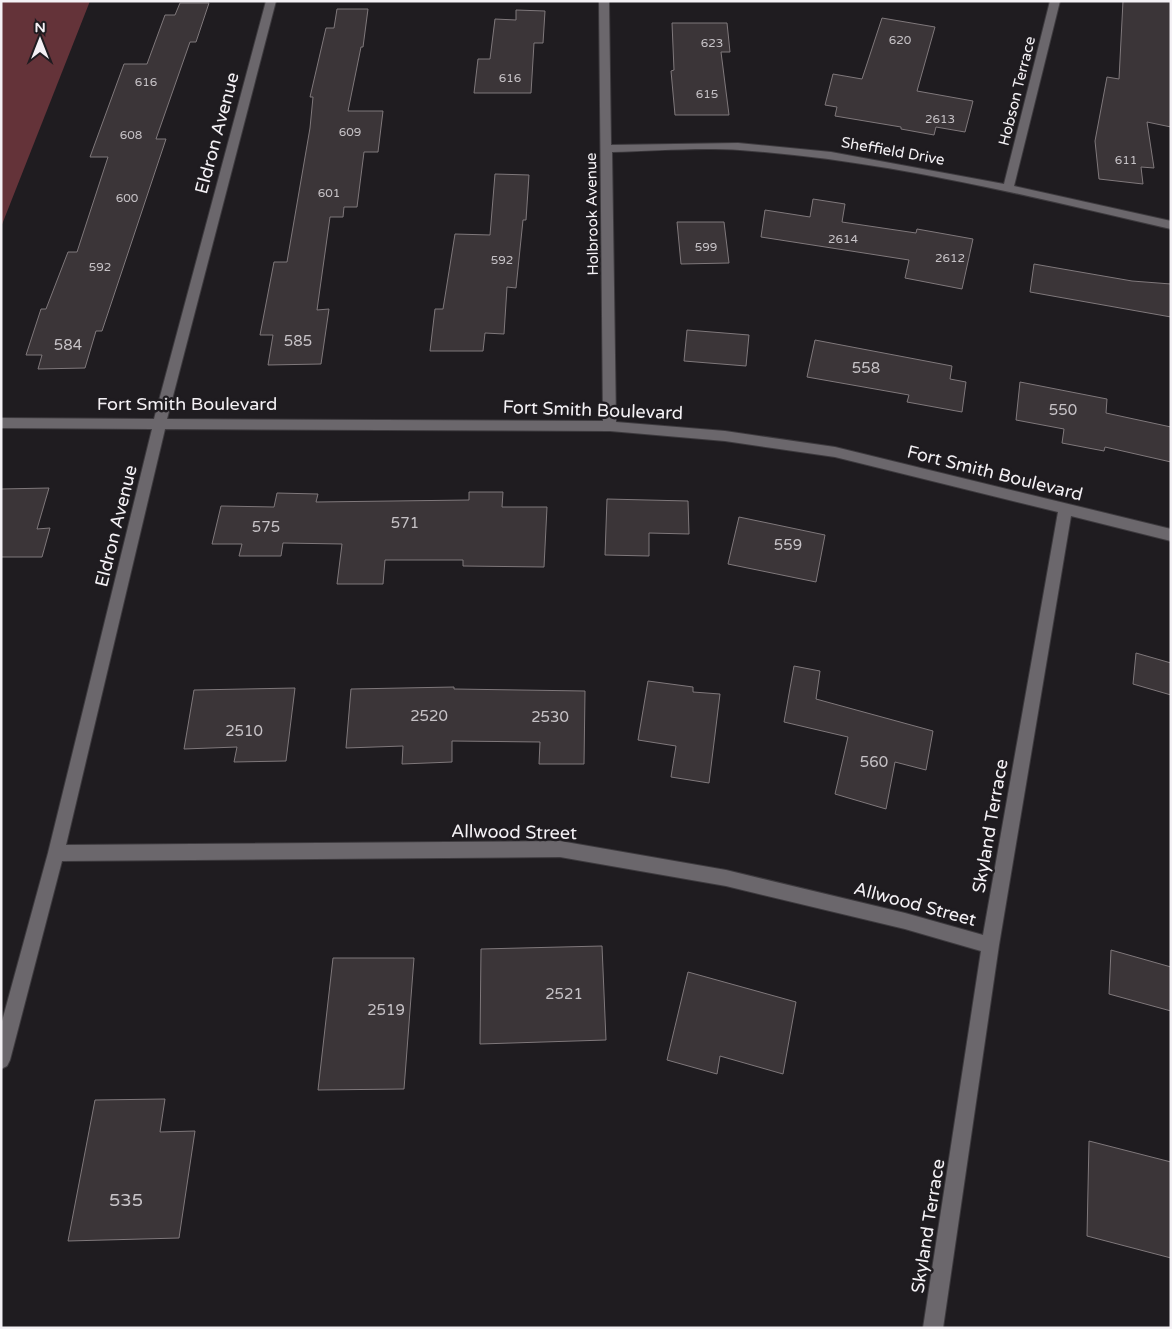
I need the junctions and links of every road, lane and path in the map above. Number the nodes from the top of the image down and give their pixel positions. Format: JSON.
{"nodes":[{"id":1,"x":270,"y":1,"type":"edge"},
{"id":2,"x":604,"y":1,"type":"edge"},
{"id":3,"x":1056,"y":1,"type":"edge"},
{"id":4,"x":606,"y":149,"type":"junction"},
{"id":5,"x":1008,"y":188,"type":"junction"},
{"id":6,"x":1171,"y":225,"type":"edge"},
{"id":7,"x":160,"y":422,"type":"junction"},
{"id":8,"x":1,"y":423,"type":"edge"},
{"id":9,"x":610,"y":426,"type":"junction"},
{"id":10,"x":1065,"y":509,"type":"junction"},
{"id":11,"x":1171,"y":535,"type":"edge"},
{"id":12,"x":56,"y":853,"type":"junction"},
{"id":13,"x":990,"y":945,"type":"junction"},
{"id":14,"x":1,"y":1060,"type":"edge"},
{"id":15,"x":932,"y":1328,"type":"edge"}],
"edges":[{"from":1,"to":7,"type":"street","name":"Eldron Avenue"},
{"from":2,"to":4,"type":"street","name":"Holbrook Avenue"},
{"from":3,"to":5,"type":"street","name":"Hobson Terrace"},
{"from":4,"to":5,"type":"street","name":"Sheffield Drive"},
{"from":4,"to":9,"type":"street","name":"Holbrook Avenue"},
{"from":5,"to":6,"type":"street","name":"Sheffield Drive"},
{"from":7,"to":8,"type":"street","name":"Fort Smith Boulevard"},
{"from":7,"to":9,"type":"street","name":"Fort Smith Boulevard"},
{"from":7,"to":12,"type":"street","name":"Eldron Avenue"},
{"from":9,"to":10,"type":"street","name":"Fort Smith Boulevard"},
{"from":10,"to":11,"type":"street","name":"Fort Smith Boulevard"},
{"from":10,"to":13,"type":"street","name":"Skyland Terrace"},
{"from":12,"to":13,"type":"street","name":"Allwood Street"},
{"from":12,"to":14,"type":"street","name":"Eldron Avenue"},
{"from":13,"to":15,"type":"street","name":"Skyland Terrace"}]}
